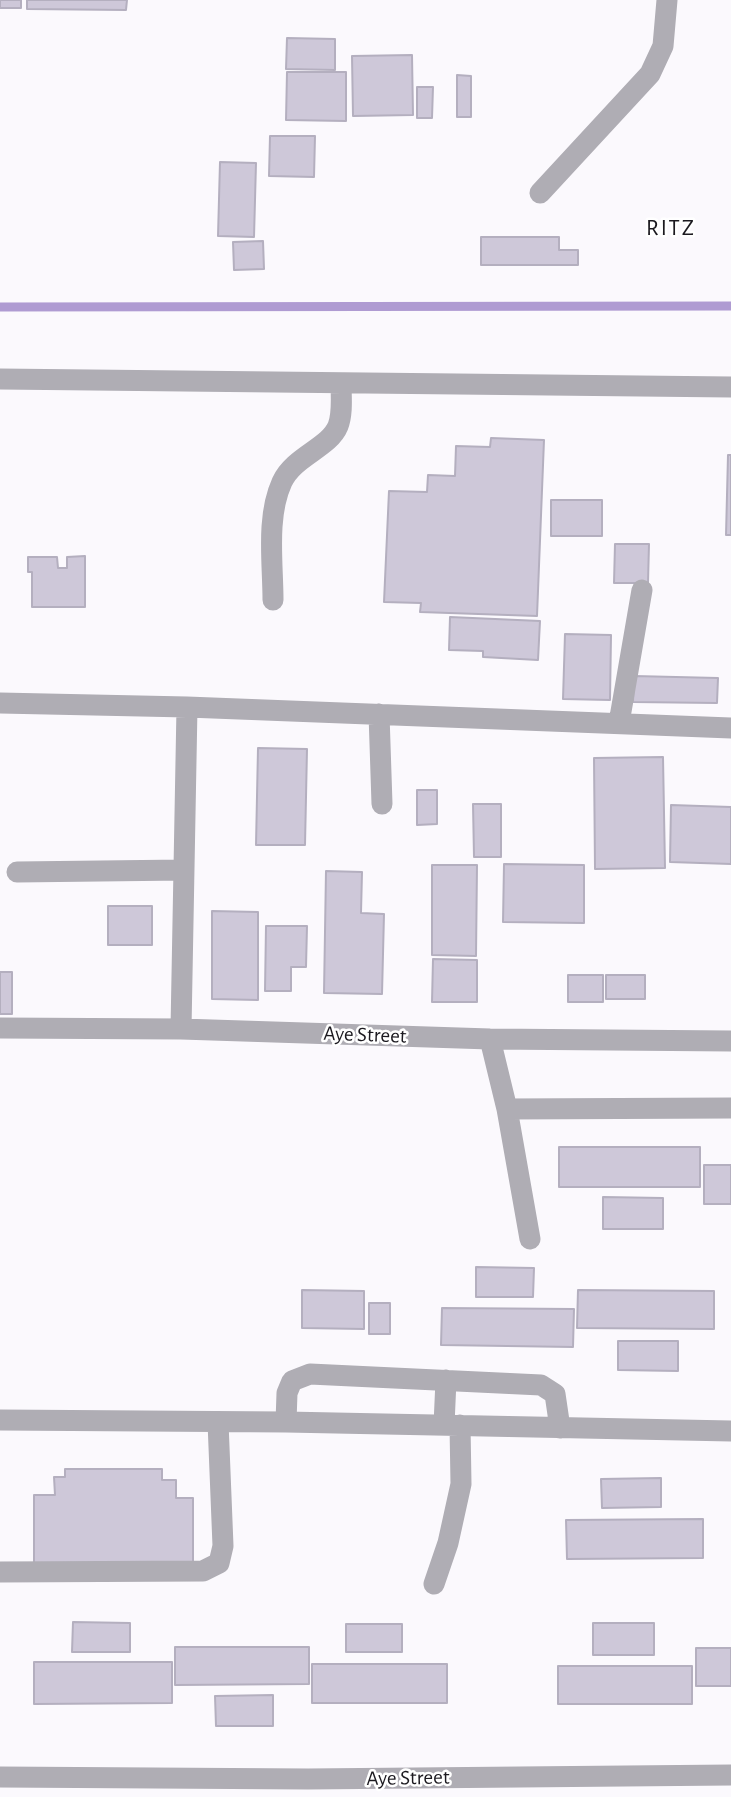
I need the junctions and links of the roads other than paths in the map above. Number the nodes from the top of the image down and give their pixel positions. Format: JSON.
{"nodes":[{"id":1,"x":667,"y":0,"type":"edge"},
{"id":2,"x":540,"y":193,"type":"dead end"},
{"id":3,"x":0,"y":379,"type":"edge"},
{"id":4,"x":341,"y":383,"type":"junction"},
{"id":5,"x":731,"y":387,"type":"edge"},
{"id":6,"x":642,"y":590,"type":"dead end"},
{"id":7,"x":273,"y":600,"type":"dead end"},
{"id":8,"x":0,"y":704,"type":"edge"},
{"id":9,"x":187,"y":707,"type":"junction"},
{"id":10,"x":379,"y":714,"type":"junction"},
{"id":11,"x":619,"y":723,"type":"junction"},
{"id":12,"x":731,"y":728,"type":"edge"},
{"id":13,"x":382,"y":804,"type":"dead end"},
{"id":14,"x":184,"y":870,"type":"junction"},
{"id":15,"x":17,"y":872,"type":"dead end"},
{"id":16,"x":0,"y":1028,"type":"edge"},
{"id":17,"x":181,"y":1029,"type":"junction"},
{"id":18,"x":491,"y":1039,"type":"junction"},
{"id":19,"x":731,"y":1041,"type":"edge"},
{"id":20,"x":731,"y":1108,"type":"edge"},
{"id":21,"x":507,"y":1109,"type":"junction"},
{"id":22,"x":530,"y":1239,"type":"dead end"},
{"id":23,"x":446,"y":1380,"type":"junction"},
{"id":24,"x":0,"y":1420,"type":"edge"},
{"id":25,"x":218,"y":1422,"type":"junction"},
{"id":26,"x":286,"y":1422,"type":"junction"},
{"id":27,"x":452,"y":1425,"type":"junction"},
{"id":28,"x":560,"y":1428,"type":"junction"},
{"id":29,"x":731,"y":1431,"type":"edge"},
{"id":30,"x":0,"y":1572,"type":"edge"},
{"id":31,"x":434,"y":1584,"type":"dead end"},
{"id":32,"x":731,"y":1775,"type":"edge"},
{"id":33,"x":0,"y":1777,"type":"edge"},
{"id":34,"x":308,"y":1788,"type":"edge"}],
"edges":[{"from":1,"to":2,"type":"street"},
{"from":3,"to":4,"type":"street"},
{"from":4,"to":5,"type":"street"},
{"from":4,"to":7,"type":"street"},
{"from":6,"to":11,"type":"street"},
{"from":8,"to":9,"type":"street"},
{"from":9,"to":10,"type":"street"},
{"from":9,"to":14,"type":"street"},
{"from":10,"to":11,"type":"street"},
{"from":10,"to":13,"type":"street"},
{"from":11,"to":12,"type":"street"},
{"from":14,"to":15,"type":"street"},
{"from":14,"to":17,"type":"street"},
{"from":16,"to":17,"type":"street","name":"Aye Street"},
{"from":17,"to":18,"type":"street","name":"Aye Street"},
{"from":18,"to":19,"type":"street","name":"Aye Street"},
{"from":18,"to":21,"type":"street"},
{"from":20,"to":21,"type":"street"},
{"from":21,"to":22,"type":"street"},
{"from":23,"to":26,"type":"street"},
{"from":23,"to":27,"type":"street"},
{"from":23,"to":28,"type":"street"},
{"from":24,"to":25,"type":"street"},
{"from":25,"to":26,"type":"street"},
{"from":25,"to":30,"type":"street"},
{"from":26,"to":27,"type":"street"},
{"from":27,"to":28,"type":"street"},
{"from":27,"to":31,"type":"street"},
{"from":28,"to":29,"type":"street"},
{"from":32,"to":34,"type":"street","name":"Aye Street"},
{"from":33,"to":34,"type":"street","name":"Aye Street"}]}
